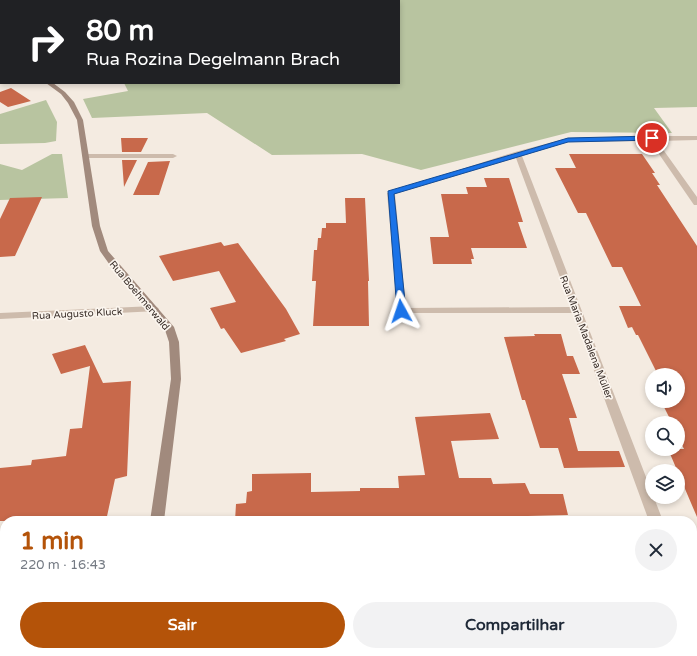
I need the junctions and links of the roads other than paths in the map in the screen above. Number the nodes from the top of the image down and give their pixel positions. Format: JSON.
{"nodes":[{"id":1,"x":0,"y":0,"type":"edge"},
{"id":2,"x":24,"y":0,"type":"edge"},
{"id":3,"x":50,"y":84,"type":"edge"},
{"id":4,"x":652,"y":138,"type":"junction"},
{"id":5,"x":697,"y":138,"type":"edge"},
{"id":6,"x":518,"y":154,"type":"junction"},
{"id":7,"x":86,"y":156,"type":"junction"},
{"id":8,"x":173,"y":156,"type":"dead end"},
{"id":9,"x":697,"y":203,"type":"edge"},
{"id":10,"x":154,"y":309,"type":"junction"},
{"id":11,"x":577,"y":310,"type":"junction"},
{"id":12,"x":0,"y":316,"type":"edge"},
{"id":13,"x":158,"y":516,"type":"edge"},
{"id":14,"x":654,"y":516,"type":"edge"}],
"edges":[{"from":1,"to":2,"type":"street"},
{"from":3,"to":7,"type":"main road","name":"Rua Boehmerwald"},
{"from":4,"to":5,"type":"street"},
{"from":4,"to":6,"type":"street"},
{"from":4,"to":9,"type":"street"},
{"from":6,"to":11,"type":"street","name":"Rua Maria Madalena Müller"},
{"from":6,"to":11,"type":"street"},
{"from":7,"to":8,"type":"street"},
{"from":7,"to":10,"type":"main road","name":"Rua Boehmerwald"},
{"from":10,"to":12,"type":"street","name":"Rua Augusto Kluck"},
{"from":10,"to":13,"type":"main road","name":"Rua Boehmerwald"},
{"from":11,"to":14,"type":"street","name":"Rua Maria Madalena Müller"}]}
